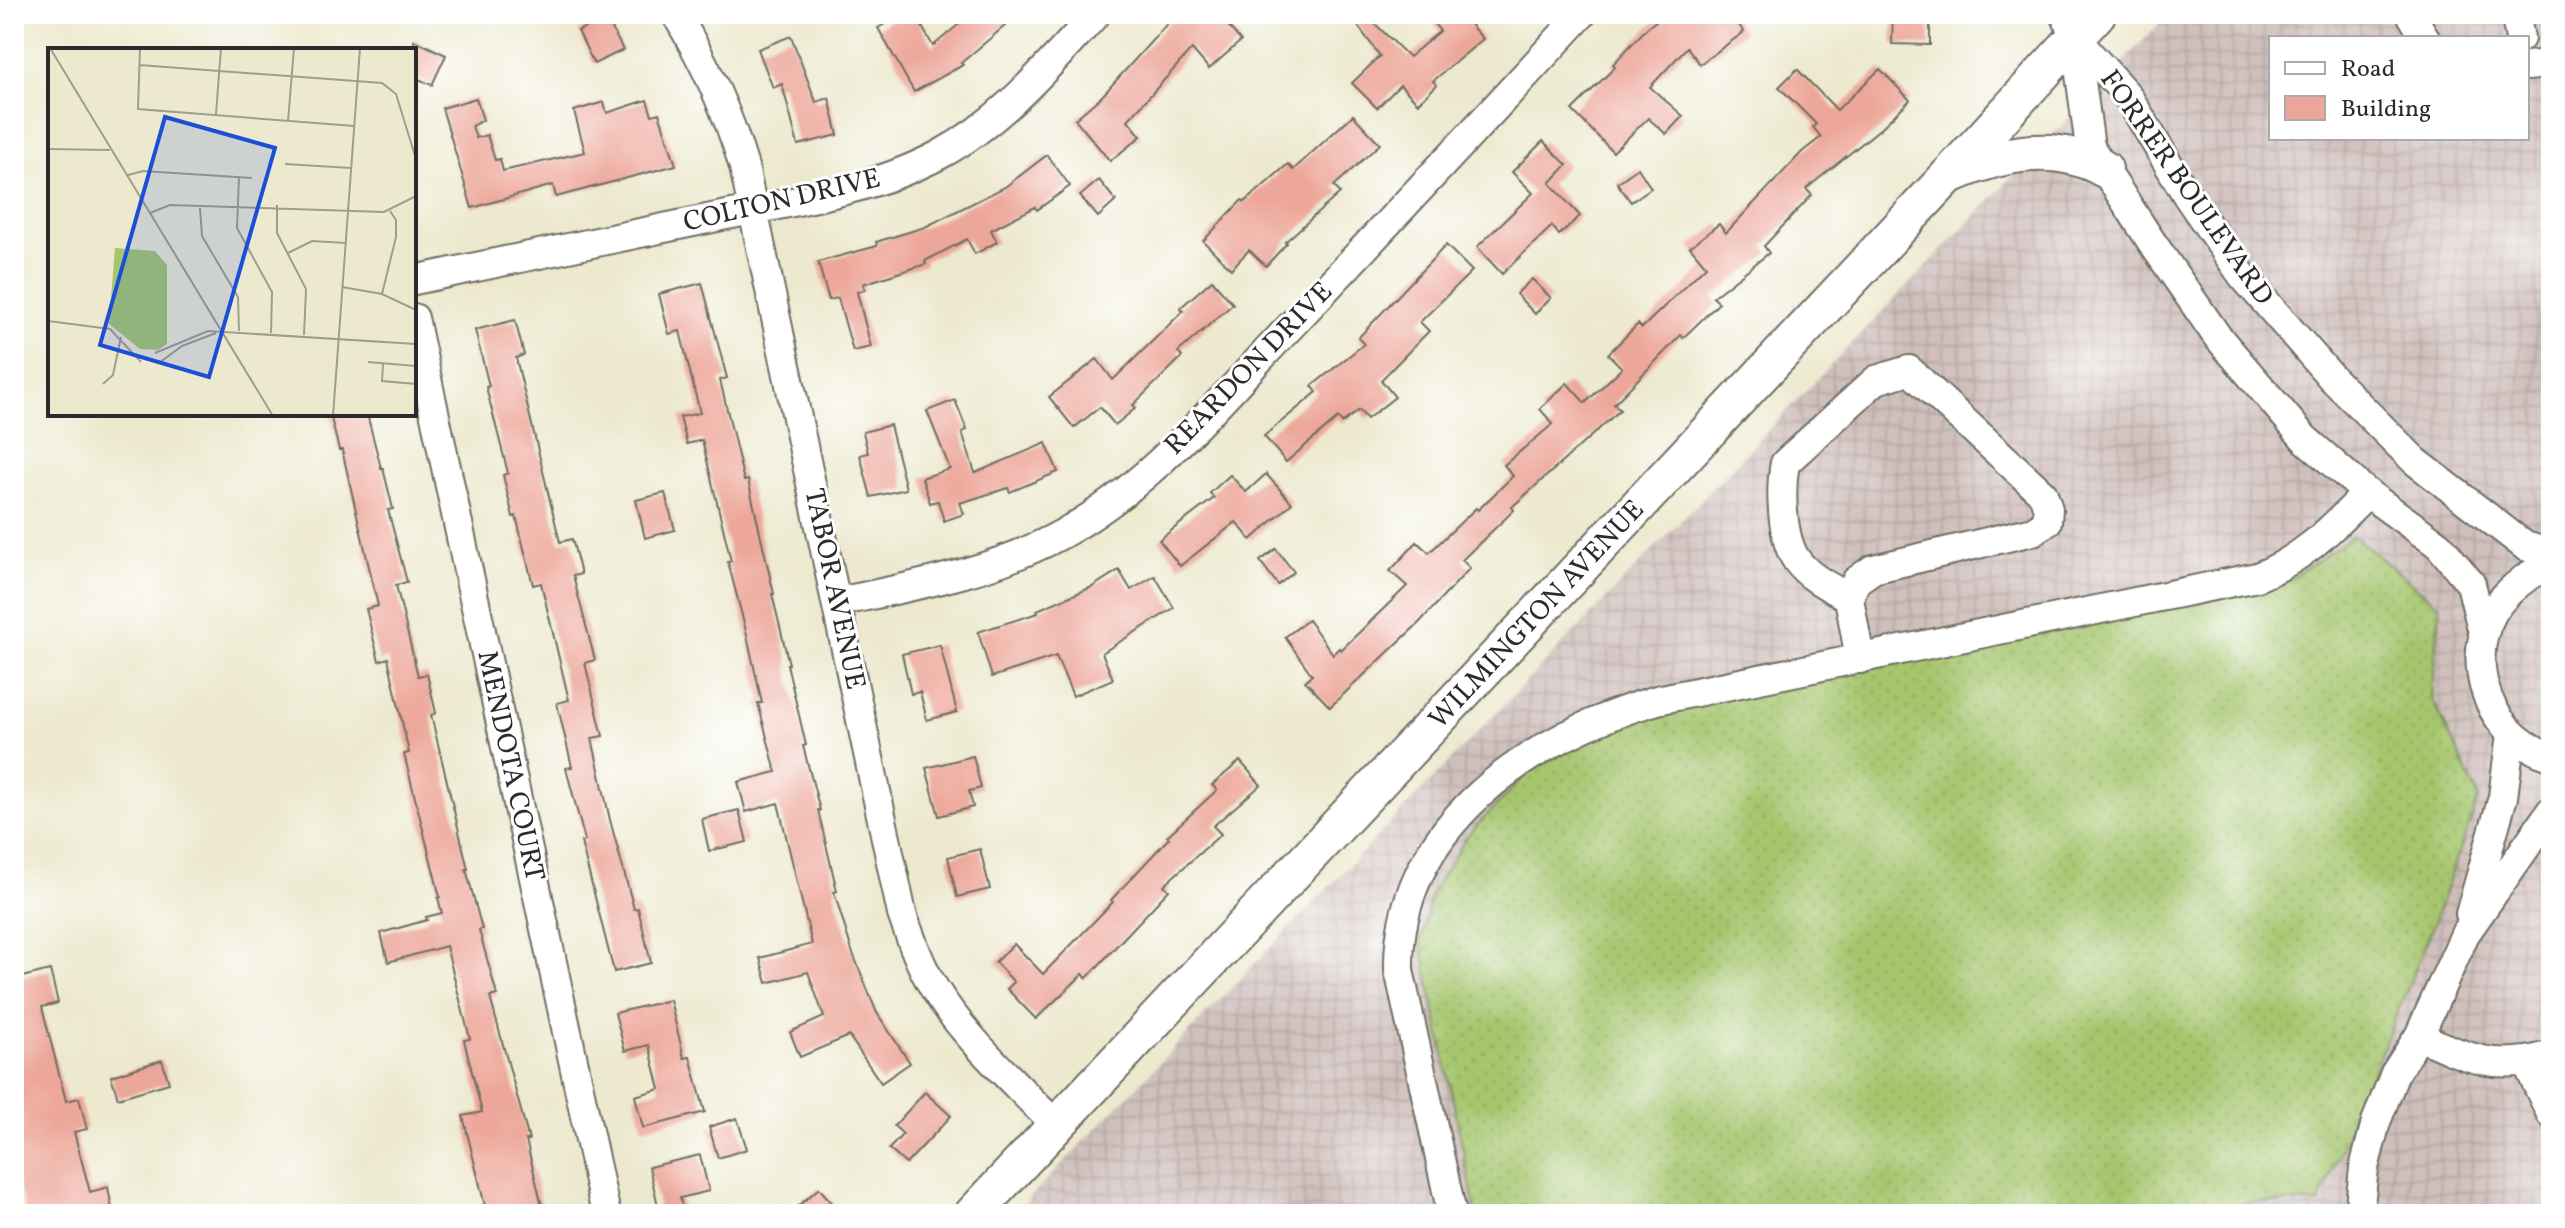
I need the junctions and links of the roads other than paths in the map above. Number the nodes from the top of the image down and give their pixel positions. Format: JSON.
{"nodes":[{"id":1,"x":676,"y":14,"type":"edge"},
{"id":2,"x":1096,"y":14,"type":"edge"},
{"id":3,"x":1582,"y":14,"type":"edge"},
{"id":4,"x":2411,"y":14,"type":"edge"},
{"id":5,"x":2515,"y":14,"type":"edge"},
{"id":6,"x":2079,"y":22,"type":"edge"},
{"id":7,"x":2424,"y":36,"type":"edge"},
{"id":8,"x":2520,"y":36,"type":"edge"},
{"id":9,"x":2551,"y":64,"type":"edge"},
{"id":10,"x":2529,"y":66,"type":"edge"},
{"id":11,"x":2104,"y":169,"type":"junction"},
{"id":12,"x":1948,"y":176,"type":"junction"},
{"id":13,"x":753,"y":210,"type":"junction"},
{"id":14,"x":416,"y":280,"type":"edge"},
{"id":15,"x":416,"y":327,"type":"edge"},
{"id":16,"x":2367,"y":493,"type":"junction"},
{"id":17,"x":2551,"y":554,"type":"edge"},
{"id":18,"x":2551,"y":566,"type":"edge"},
{"id":19,"x":1849,"y":598,"type":"junction"},
{"id":20,"x":838,"y":602,"type":"junction"},
{"id":21,"x":2483,"y":633,"type":"junction"},
{"id":22,"x":1860,"y":659,"type":"junction"},
{"id":23,"x":2511,"y":734,"type":"junction"},
{"id":24,"x":2551,"y":756,"type":"edge"},
{"id":25,"x":2551,"y":811,"type":"edge"},
{"id":26,"x":2465,"y":934,"type":"junction"},
{"id":27,"x":2419,"y":1036,"type":"junction"},
{"id":28,"x":2539,"y":1059,"type":"edge"},
{"id":29,"x":2551,"y":1114,"type":"edge"},
{"id":30,"x":1057,"y":1127,"type":"junction"},
{"id":31,"x":606,"y":1214,"type":"edge"},
{"id":32,"x":973,"y":1214,"type":"edge"},
{"id":33,"x":1452,"y":1214,"type":"edge"},
{"id":34,"x":2359,"y":1214,"type":"edge"}],
"edges":[{"from":1,"to":13,"type":"street","name":"TABOR AVENUE"},
{"from":2,"to":13,"type":"street","name":"COLTON DRIVE"},
{"from":3,"to":20,"type":"street","name":"REARDON DRIVE"},
{"from":4,"to":7,"type":"street"},
{"from":5,"to":8,"type":"street"},
{"from":6,"to":11,"type":"street","name":"FORRER BOULEVARD"},
{"from":6,"to":12,"type":"main road","name":"WILMINGTON AVENUE"},
{"from":6,"to":17,"type":"street","name":"FORRER BOULEVARD"},
{"from":9,"to":10,"type":"street"},
{"from":11,"to":12,"type":"main road"},
{"from":11,"to":16,"type":"street","name":"FORRER BOULEVARD"},
{"from":12,"to":30,"type":"main road","name":"WILMINGTON AVENUE"},
{"from":13,"to":14,"type":"street","name":"COLTON DRIVE"},
{"from":13,"to":20,"type":"street","name":"TABOR AVENUE"},
{"from":15,"to":31,"type":"street","name":"MENDOTA COURT"},
{"from":16,"to":21,"type":"street","name":"FORRER BOULEVARD"},
{"from":16,"to":22,"type":"street"},
{"from":18,"to":21,"type":"street","name":"FORRER BOULEVARD"},
{"from":19,"to":19,"type":"street"},
{"from":19,"to":22,"type":"street"},
{"from":20,"to":30,"type":"street","name":"TABOR AVENUE"},
{"from":21,"to":23,"type":"street","name":"FORRER BOULEVARD"},
{"from":22,"to":33,"type":"street"},
{"from":23,"to":24,"type":"street","name":"FORRER BOULEVARD"},
{"from":23,"to":26,"type":"street"},
{"from":25,"to":26,"type":"street"},
{"from":26,"to":27,"type":"street"},
{"from":27,"to":28,"type":"street"},
{"from":27,"to":34,"type":"street"},
{"from":28,"to":29,"type":"street"},
{"from":30,"to":32,"type":"main road","name":"WILMINGTON AVENUE"}]}
